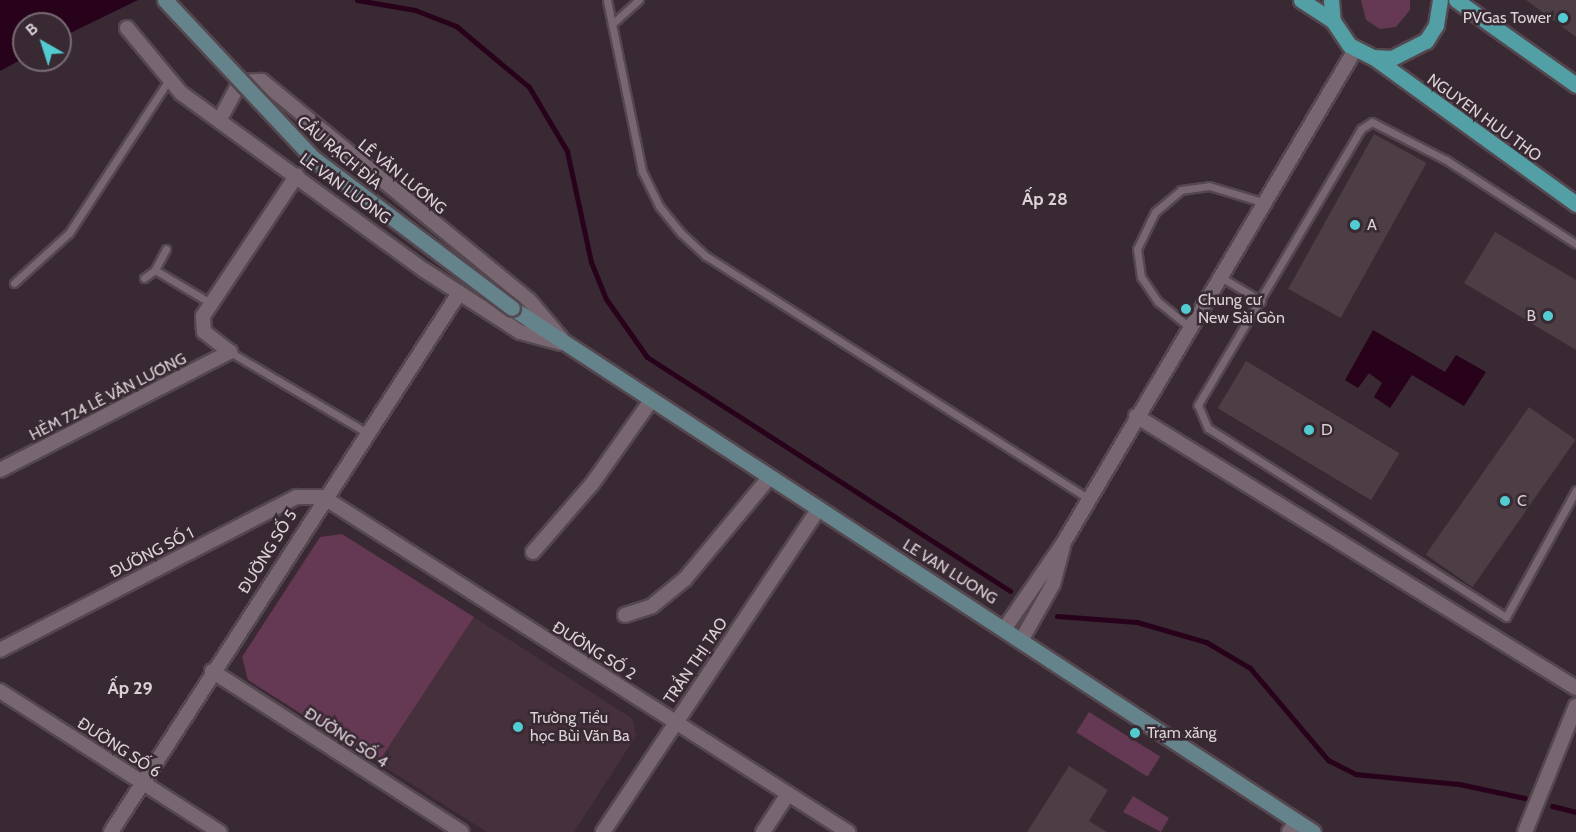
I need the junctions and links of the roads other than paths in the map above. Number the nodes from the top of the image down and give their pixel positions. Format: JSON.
{"nodes":[{"id":1,"x":165,"y":0,"type":"edge"},
{"id":2,"x":607,"y":0,"type":"edge"},
{"id":3,"x":639,"y":0,"type":"edge"},
{"id":4,"x":1301,"y":0,"type":"edge"},
{"id":5,"x":1331,"y":0,"type":"edge"},
{"id":6,"x":1440,"y":0,"type":"edge"},
{"id":7,"x":1456,"y":0,"type":"edge"},
{"id":8,"x":1333,"y":21,"type":"junction"},
{"id":9,"x":612,"y":24,"type":"junction"},
{"id":10,"x":127,"y":28,"type":"dead end"},
{"id":11,"x":1355,"y":50,"type":"junction"},
{"id":12,"x":1373,"y":57,"type":"junction"},
{"id":13,"x":168,"y":81,"type":"junction"},
{"id":14,"x":1576,"y":85,"type":"edge"},
{"id":15,"x":220,"y":119,"type":"junction"},
{"id":16,"x":297,"y":175,"type":"junction"},
{"id":17,"x":1262,"y":202,"type":"junction"},
{"id":18,"x":1576,"y":204,"type":"edge"},
{"id":19,"x":1576,"y":244,"type":"edge"},
{"id":20,"x":166,"y":249,"type":"dead end"},
{"id":21,"x":155,"y":270,"type":"junction"},
{"id":22,"x":1218,"y":276,"type":"junction"},
{"id":23,"x":144,"y":278,"type":"dead end"},
{"id":24,"x":14,"y":283,"type":"dead end"},
{"id":25,"x":459,"y":293,"type":"junction"},
{"id":26,"x":1261,"y":301,"type":"junction"},
{"id":27,"x":209,"y":302,"type":"junction"},
{"id":28,"x":512,"y":308,"type":"joint"},
{"id":29,"x":1188,"y":326,"type":"junction"},
{"id":30,"x":566,"y":344,"type":"junction"},
{"id":31,"x":230,"y":352,"type":"junction"},
{"id":32,"x":650,"y":402,"type":"junction"},
{"id":33,"x":1136,"y":416,"type":"junction"},
{"id":34,"x":364,"y":431,"type":"junction"},
{"id":35,"x":0,"y":470,"type":"edge"},
{"id":36,"x":769,"y":478,"type":"junction"},
{"id":37,"x":1576,"y":490,"type":"edge"},
{"id":38,"x":323,"y":497,"type":"junction"},
{"id":39,"x":1089,"y":500,"type":"junction"},
{"id":40,"x":818,"y":510,"type":"junction"},
{"id":41,"x":1064,"y":542,"type":"junction"},
{"id":42,"x":533,"y":552,"type":"dead end"},
{"id":43,"x":625,"y":615,"type":"dead end"},
{"id":44,"x":1005,"y":628,"type":"junction"},
{"id":45,"x":1022,"y":639,"type":"junction"},
{"id":46,"x":0,"y":650,"type":"edge"},
{"id":47,"x":212,"y":671,"type":"junction"},
{"id":48,"x":1576,"y":688,"type":"edge"},
{"id":49,"x":0,"y":691,"type":"edge"},
{"id":50,"x":1576,"y":706,"type":"edge"},
{"id":51,"x":675,"y":722,"type":"junction"},
{"id":52,"x":142,"y":782,"type":"junction"},
{"id":53,"x":788,"y":794,"type":"junction"},
{"id":54,"x":1292,"y":826,"type":"edge"},
{"id":55,"x":111,"y":832,"type":"edge"},
{"id":56,"x":220,"y":832,"type":"edge"},
{"id":57,"x":462,"y":832,"type":"edge"},
{"id":58,"x":603,"y":832,"type":"edge"},
{"id":59,"x":763,"y":832,"type":"edge"},
{"id":60,"x":848,"y":832,"type":"edge"},
{"id":61,"x":1313,"y":832,"type":"edge"},
{"id":62,"x":1526,"y":832,"type":"edge"}],
"edges":[{"from":1,"to":28,"type":"main road","name":"CẦU RẠCH ĐỈA","bridge":true},
{"from":2,"to":9,"type":"lane"},
{"from":3,"to":9,"type":"lane"},
{"from":4,"to":8,"type":"main road"},
{"from":5,"to":8,"type":"main road"},
{"from":6,"to":12,"type":"main road"},
{"from":7,"to":14,"type":"main road"},
{"from":8,"to":11,"type":"main road"},
{"from":9,"to":39,"type":"lane"},
{"from":10,"to":13,"type":"street","name":"LE VAN LUONG"},
{"from":11,"to":12,"type":"main road"},
{"from":11,"to":17,"type":"street"},
{"from":12,"to":18,"type":"main road","name":"NGUYEN HUU THO"},
{"from":13,"to":15,"type":"street","name":"LE VAN LUONG"},
{"from":13,"to":24,"type":"lane"},
{"from":15,"to":16,"type":"street","name":"LE VAN LUONG"},
{"from":15,"to":30,"type":"street","name":"LÊ VĂN LƯƠNG"},
{"from":16,"to":25,"type":"street","name":"LE VAN LUONG"},
{"from":16,"to":27,"type":"street"},
{"from":17,"to":22,"type":"street"},
{"from":17,"to":29,"type":"lane"},
{"from":19,"to":26,"type":"lane"},
{"from":20,"to":21,"type":"lane"},
{"from":21,"to":23,"type":"lane"},
{"from":21,"to":27,"type":"lane"},
{"from":22,"to":26,"type":"lane"},
{"from":22,"to":29,"type":"street"},
{"from":25,"to":30,"type":"street","name":"LE VAN LUONG"},
{"from":25,"to":34,"type":"street","name":"ĐƯỜNG SỐ 5"},
{"from":26,"to":37,"type":"lane"},
{"from":27,"to":31,"type":"street"},
{"from":28,"to":30,"type":"main road","name":"LE VAN LUONG"},
{"from":29,"to":33,"type":"street"},
{"from":30,"to":32,"type":"main road","name":"LE VAN LUONG"},
{"from":31,"to":34,"type":"lane"},
{"from":31,"to":35,"type":"street","name":"HẺM 724 LÊ VĂN LƯƠNG"},
{"from":32,"to":36,"type":"main road","name":"LE VAN LUONG"},
{"from":32,"to":42,"type":"street"},
{"from":33,"to":39,"type":"street"},
{"from":33,"to":48,"type":"street"},
{"from":34,"to":38,"type":"street","name":"ĐƯỜNG SỐ 5"},
{"from":36,"to":40,"type":"main road","name":"LE VAN LUONG"},
{"from":36,"to":43,"type":"street"},
{"from":38,"to":46,"type":"street","name":"ĐƯỜNG SỐ 1"},
{"from":38,"to":47,"type":"street","name":"ĐƯỜNG SỐ 5"},
{"from":38,"to":51,"type":"street","name":"ĐƯỜNG SỐ 2"},
{"from":39,"to":41,"type":"street"},
{"from":40,"to":44,"type":"main road","name":"LE VAN LUONG"},
{"from":40,"to":51,"type":"street","name":"TRẦN THỊ TAO"},
{"from":41,"to":44,"type":"street"},
{"from":41,"to":45,"type":"street"},
{"from":44,"to":45,"type":"main road","name":"LE VAN LUONG"},
{"from":45,"to":54,"type":"main road","name":"LE VAN LUONG"},
{"from":47,"to":52,"type":"street","name":"ĐƯỜNG SỐ 5"},
{"from":47,"to":57,"type":"street","name":"ĐƯỜNG SỐ 4"},
{"from":49,"to":52,"type":"street","name":"ĐƯỜNG SỐ 6"},
{"from":50,"to":62,"type":"street"},
{"from":51,"to":53,"type":"street","name":"ĐƯỜNG SỐ 2"},
{"from":51,"to":58,"type":"street","name":"TRẦN THỊ TAO"},
{"from":52,"to":55,"type":"street","name":"ĐƯỜNG SỐ 5"},
{"from":52,"to":56,"type":"street","name":"ĐƯỜNG SỐ 6"},
{"from":53,"to":59,"type":"street"},
{"from":53,"to":60,"type":"street","name":"ĐƯỜNG SỐ 2"},
{"from":54,"to":61,"type":"main road","name":"LE VAN LUONG"}]}
